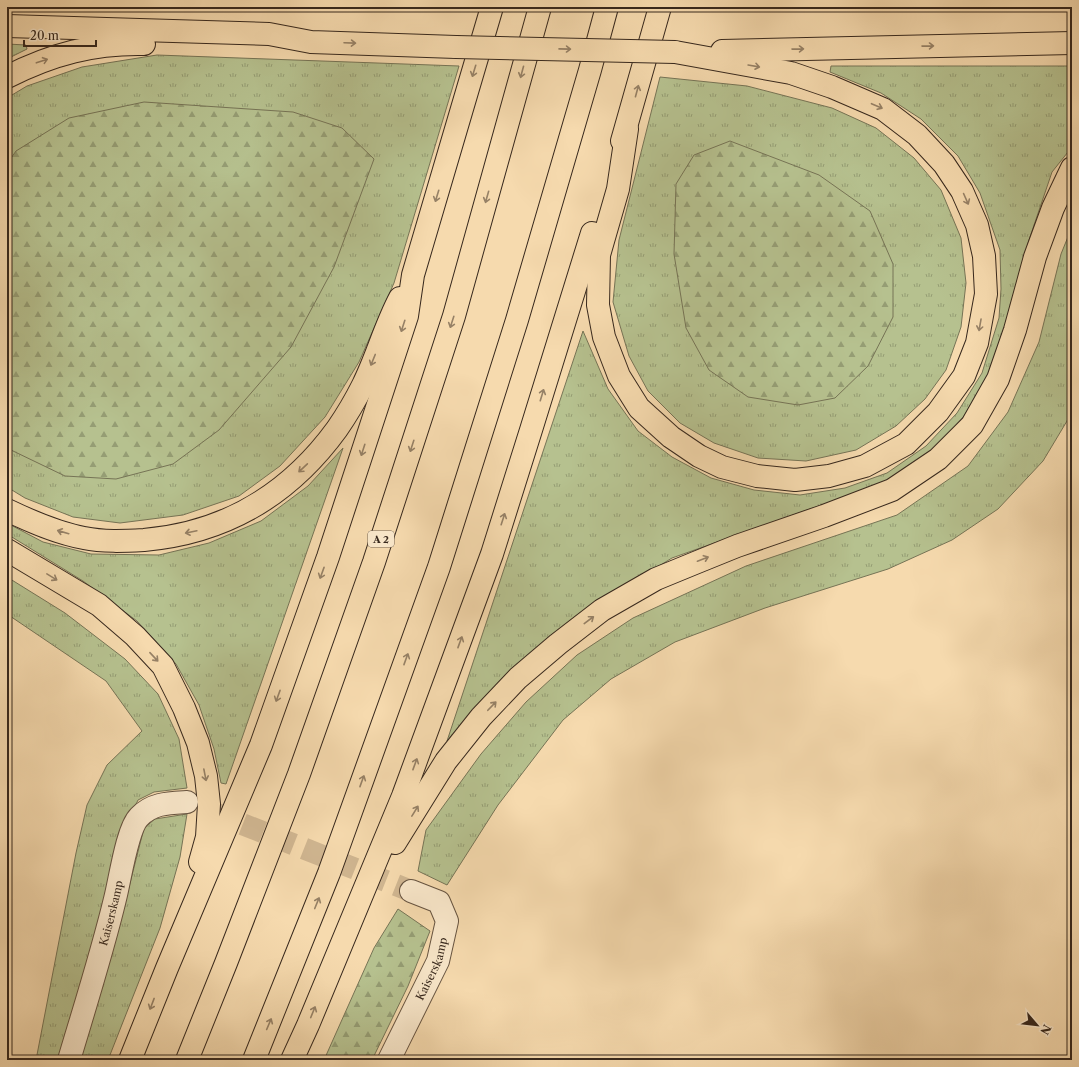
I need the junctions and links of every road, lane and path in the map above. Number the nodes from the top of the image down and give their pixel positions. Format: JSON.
{"nodes":[{"id":1,"x":492,"y":7,"type":"edge"},
{"id":2,"x":540,"y":7,"type":"edge"},
{"id":3,"x":607,"y":7,"type":"edge"},
{"id":4,"x":660,"y":7,"type":"edge"},
{"id":5,"x":7,"y":26,"type":"edge"},
{"id":6,"x":311,"y":42,"type":"junction"},
{"id":7,"x":1072,"y":43,"type":"edge"},
{"id":8,"x":675,"y":52,"type":"junction"},
{"id":9,"x":7,"y":77,"type":"edge"},
{"id":10,"x":627,"y":129,"type":"junction"},
{"id":11,"x":1072,"y":168,"type":"edge"},
{"id":12,"x":413,"y":274,"type":"junction"},
{"id":13,"x":7,"y":510,"type":"edge"},
{"id":14,"x":7,"y":550,"type":"edge"},
{"id":15,"x":187,"y":802,"type":"dead end"},
{"id":16,"x":412,"y":891,"type":"tunnel mouth"},
{"id":17,"x":358,"y":903,"type":"junction"},
{"id":18,"x":167,"y":968,"type":"junction"},
{"id":19,"x":69,"y":1060,"type":"edge"},
{"id":20,"x":130,"y":1060,"type":"edge"},
{"id":21,"x":187,"y":1060,"type":"edge"},
{"id":22,"x":254,"y":1060,"type":"edge"},
{"id":23,"x":292,"y":1060,"type":"edge"},
{"id":24,"x":389,"y":1060,"type":"edge"}],
"edges":[{"from":1,"to":12,"type":"highway","one_way":true},
{"from":2,"to":21,"type":"highway","number":"A 2","one_way":true},
{"from":22,"to":3,"type":"highway","one_way":true},
{"from":10,"to":4,"type":"highway","one_way":true},
{"from":5,"to":6,"type":"highway"},
{"from":6,"to":8,"type":"highway","one_way":true,"bridge":true},
{"from":9,"to":6,"type":"highway","one_way":true},
{"from":8,"to":7,"type":"highway","one_way":true},
{"from":8,"to":10,"type":"highway","one_way":true},
{"from":17,"to":10,"type":"highway","one_way":true},
{"from":17,"to":11,"type":"highway","one_way":true},
{"from":12,"to":13,"type":"highway","one_way":true},
{"from":12,"to":18,"type":"highway","one_way":true},
{"from":14,"to":18,"type":"highway","one_way":true},
{"from":15,"to":19,"type":"street","name":"Kaiserskamp"},
{"from":16,"to":24,"type":"street","name":"Kaiserskamp"},
{"from":23,"to":17,"type":"highway","one_way":true},
{"from":18,"to":20,"type":"highway","one_way":true}]}
